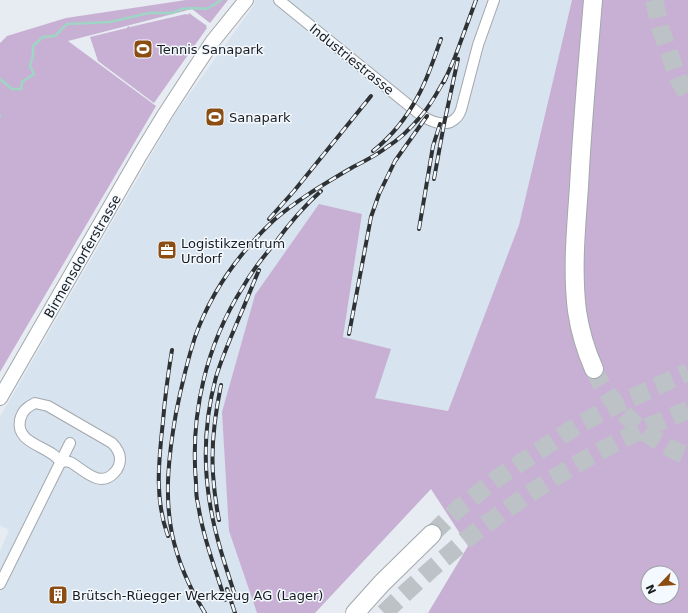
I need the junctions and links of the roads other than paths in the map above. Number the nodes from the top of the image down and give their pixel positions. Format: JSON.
{"nodes":[{"id":1,"x":246,"y":0,"type":"edge"},
{"id":2,"x":279,"y":0,"type":"edge"},
{"id":3,"x":494,"y":0,"type":"edge"},
{"id":4,"x":593,"y":0,"type":"edge"},
{"id":5,"x":594,"y":369,"type":"tunnel mouth"},
{"id":6,"x":0,"y":398,"type":"edge"},
{"id":7,"x":70,"y":444,"type":"dead end"},
{"id":8,"x":60,"y":462,"type":"junction"},
{"id":9,"x":432,"y":534,"type":"tunnel mouth"},
{"id":10,"x":0,"y":584,"type":"edge"},
{"id":11,"x":355,"y":613,"type":"edge"}],
"edges":[{"from":1,"to":6,"type":"main road","name":"Birmensdorferstrasse"},
{"from":2,"to":3,"type":"street","name":"Industriestrasse"},
{"from":4,"to":5,"type":"highway"},
{"from":7,"to":8,"type":"street"},
{"from":8,"to":8,"type":"street"},
{"from":8,"to":10,"type":"street"},
{"from":9,"to":11,"type":"highway"}]}
